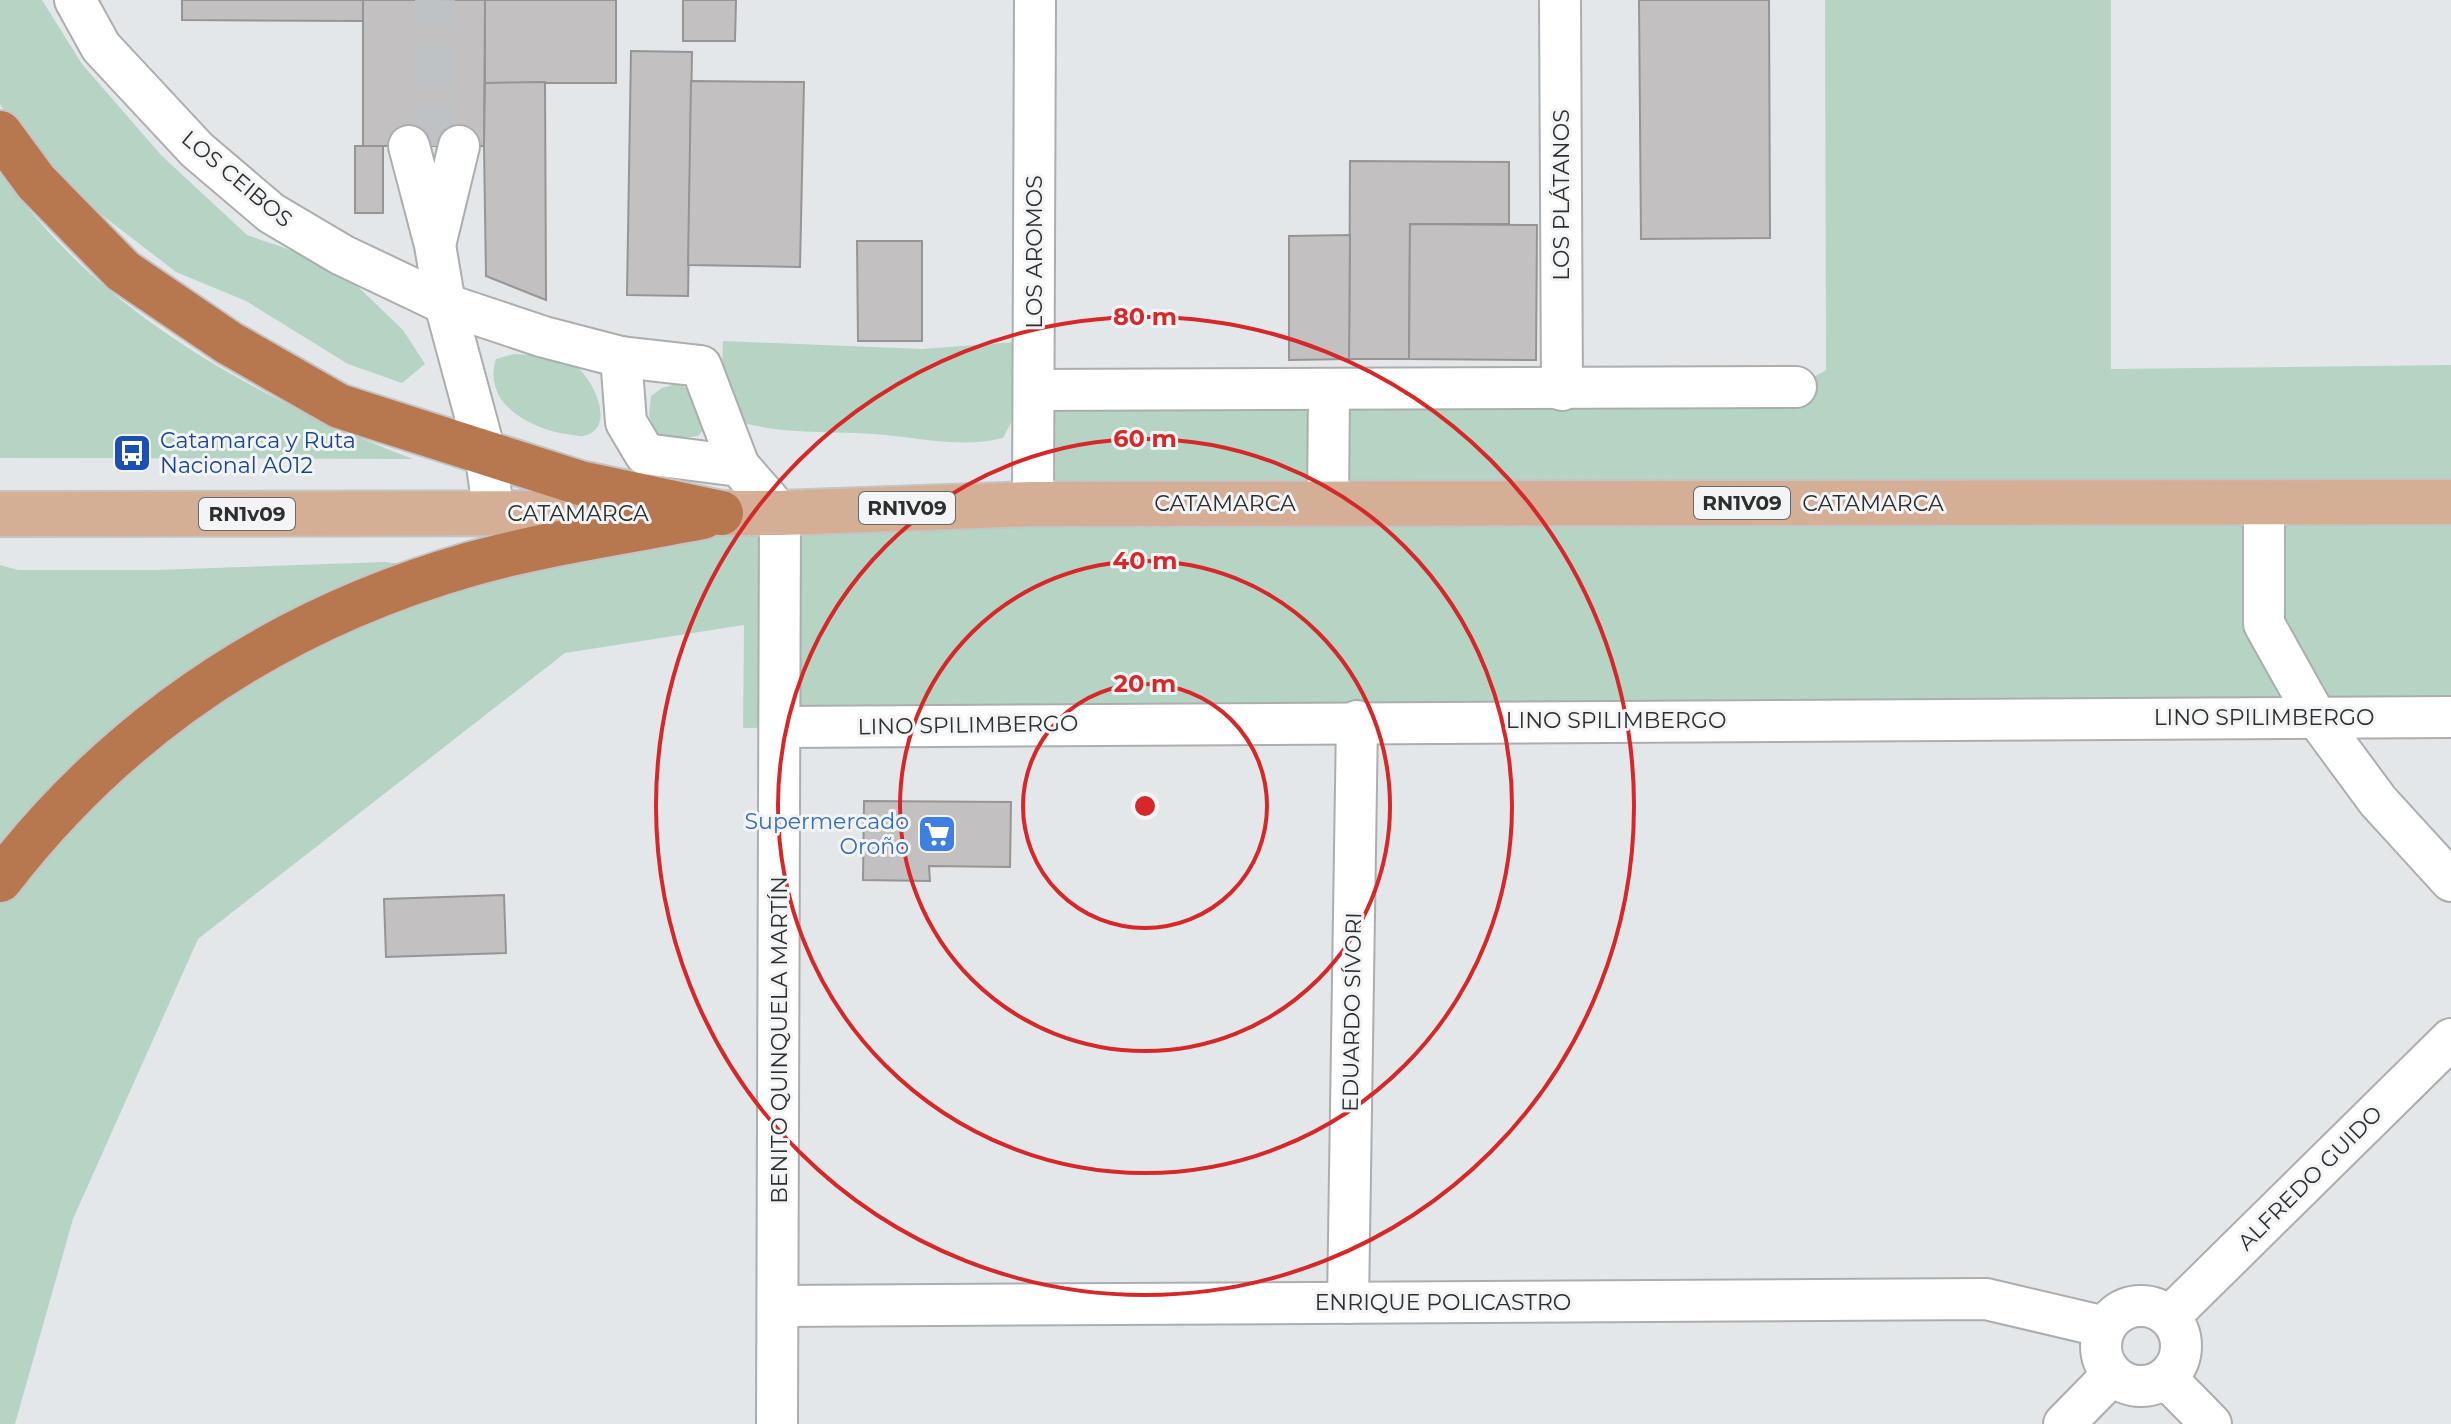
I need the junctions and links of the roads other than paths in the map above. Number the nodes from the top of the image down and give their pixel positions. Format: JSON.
{"nodes":[{"id":1,"x":75,"y":0,"type":"edge"},
{"id":2,"x":1035,"y":0,"type":"edge"},
{"id":3,"x":1560,"y":0,"type":"edge"},
{"id":4,"x":0,"y":133,"type":"edge"},
{"id":5,"x":434,"y":146,"type":"tunnel mouth"},
{"id":6,"x":445,"y":304,"type":"junction"},
{"id":7,"x":621,"y":357,"type":"junction"},
{"id":8,"x":1796,"y":387,"type":"dead end"},
{"id":9,"x":1034,"y":390,"type":"junction"},
{"id":10,"x":1329,"y":390,"type":"junction"},
{"id":11,"x":1562,"y":390,"type":"junction"},
{"id":12,"x":485,"y":452,"type":"junction"},
{"id":13,"x":739,"y":466,"type":"junction"},
{"id":14,"x":2451,"y":502,"type":"edge"},
{"id":15,"x":1328,"y":503,"type":"junction"},
{"id":16,"x":2264,"y":503,"type":"junction"},
{"id":17,"x":1033,"y":504,"type":"junction"},
{"id":18,"x":721,"y":513,"type":"junction"},
{"id":19,"x":780,"y":513,"type":"junction"},
{"id":20,"x":0,"y":514,"type":"edge"},
{"id":21,"x":494,"y":514,"type":"junction"},
{"id":22,"x":2316,"y":717,"type":"junction"},
{"id":23,"x":2451,"y":717,"type":"edge"},
{"id":24,"x":1357,"y":721,"type":"junction"},
{"id":25,"x":781,"y":727,"type":"junction"},
{"id":26,"x":0,"y":880,"type":"edge"},
{"id":27,"x":2451,"y":881,"type":"edge"},
{"id":28,"x":2451,"y":1039,"type":"edge"},
{"id":29,"x":1348,"y":1303,"type":"junction"},
{"id":30,"x":778,"y":1306,"type":"junction"},
{"id":31,"x":2169,"y":1317,"type":"junction"},
{"id":32,"x":2105,"y":1327,"type":"junction"},
{"id":33,"x":2112,"y":1375,"type":"junction"},
{"id":34,"x":2166,"y":1378,"type":"junction"},
{"id":35,"x":777,"y":1424,"type":"edge"},
{"id":36,"x":2064,"y":1424,"type":"edge"},
{"id":37,"x":2211,"y":1424,"type":"edge"}],
"edges":[{"from":1,"to":6,"type":"street","name":"LOS CEIBOS"},
{"from":2,"to":9,"type":"street","name":"LOS AROMOS"},
{"from":3,"to":11,"type":"street","name":"LOS PLÁTANOS"},
{"from":4,"to":12,"type":"highway"},
{"from":5,"to":6,"type":"street"},
{"from":6,"to":7,"type":"street","name":"LOS CEIBOS"},
{"from":6,"to":12,"type":"street"},
{"from":7,"to":13,"type":"street","name":"LOS CEIBOS"},
{"from":7,"to":13,"type":"street"},
{"from":8,"to":11,"type":"street"},
{"from":9,"to":10,"type":"street"},
{"from":9,"to":17,"type":"street","name":"LOS AROMOS"},
{"from":10,"to":11,"type":"street"},
{"from":10,"to":15,"type":"street"},
{"from":12,"to":18,"type":"highway"},
{"from":12,"to":21,"type":"street"},
{"from":13,"to":19,"type":"street","name":"LOS CEIBOS"},
{"from":14,"to":16,"type":"main road","name":"CATAMARCA","number":"RN1V09"},
{"from":15,"to":16,"type":"main road","name":"CATAMARCA","number":"RN1V09"},
{"from":15,"to":17,"type":"main road","name":"CATAMARCA","number":"RN1V09"},
{"from":16,"to":22,"type":"street"},
{"from":17,"to":19,"type":"main road","name":"CATAMARCA","number":"RN1V09"},
{"from":18,"to":19,"type":"main road","name":"CATAMARCA","number":"RN1V09"},
{"from":18,"to":21,"type":"main road","name":"CATAMARCA","number":"RN1V09"},
{"from":18,"to":26,"type":"highway"},
{"from":19,"to":25,"type":"street","name":"BENITO QUINQUELA MARTÍN"},
{"from":20,"to":21,"type":"main road","name":"CATAMARCA","number":"RN1v09"},
{"from":22,"to":23,"type":"street","name":"LINO SPILIMBERGO"},
{"from":22,"to":24,"type":"street","name":"LINO SPILIMBERGO"},
{"from":22,"to":27,"type":"street"},
{"from":24,"to":25,"type":"street","name":"LINO SPILIMBERGO"},
{"from":24,"to":29,"type":"street","name":"EDUARDO SÍVORI"},
{"from":25,"to":30,"type":"street","name":"BENITO QUINQUELA MARTÍN"},
{"from":28,"to":31,"type":"street","name":"ALFREDO GUIDO"},
{"from":29,"to":30,"type":"street","name":"ENRIQUE POLICASTRO"},
{"from":29,"to":32,"type":"street","name":"ENRIQUE POLICASTRO"},
{"from":30,"to":35,"type":"street","name":"BENITO QUINQUELA MARTÍN"},
{"from":31,"to":32,"type":"street"},
{"from":31,"to":34,"type":"street"},
{"from":32,"to":33,"type":"street"},
{"from":33,"to":34,"type":"street"},
{"from":33,"to":36,"type":"street"},
{"from":34,"to":37,"type":"street"}]}
